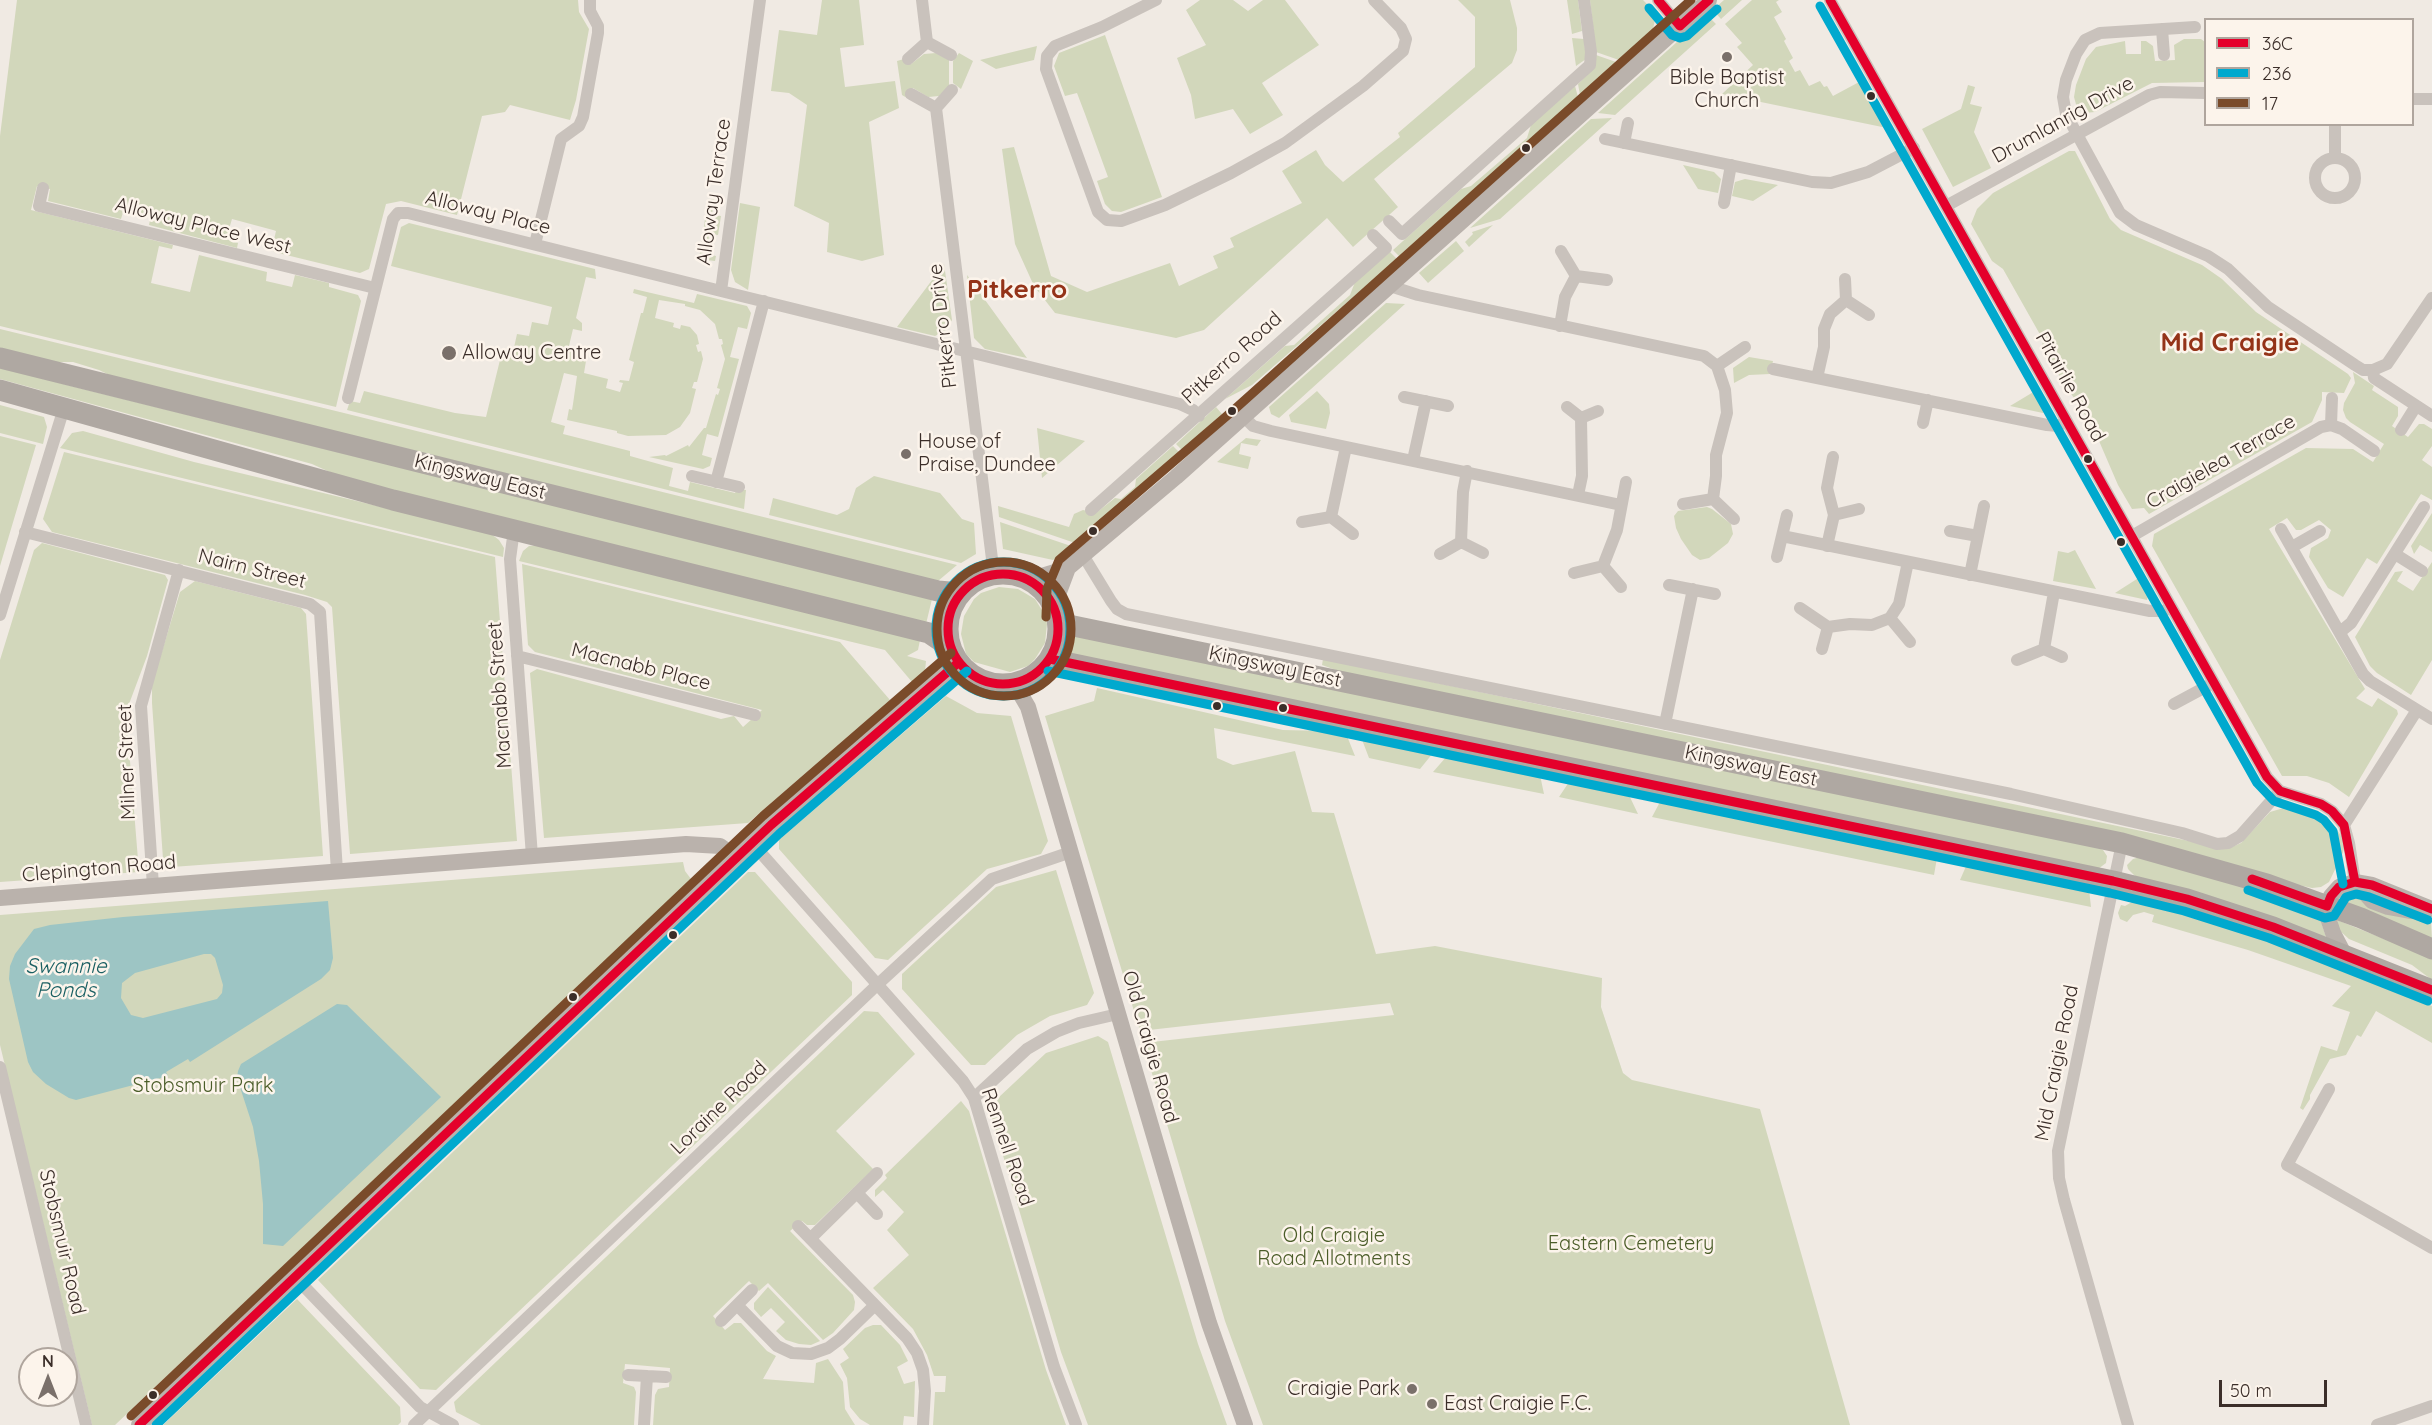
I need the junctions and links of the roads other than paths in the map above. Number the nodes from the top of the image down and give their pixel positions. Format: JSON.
{"nodes":[{"id":1,"x":590,"y":0,"type":"edge"},
{"id":2,"x":760,"y":0,"type":"edge"},
{"id":3,"x":922,"y":0,"type":"edge"},
{"id":4,"x":1156,"y":0,"type":"edge"},
{"id":5,"x":1374,"y":0,"type":"edge"},
{"id":6,"x":1584,"y":0,"type":"edge"},
{"id":7,"x":1658,"y":0,"type":"edge"},
{"id":8,"x":1710,"y":0,"type":"edge"},
{"id":9,"x":1830,"y":0,"type":"edge"},
{"id":10,"x":1680,"y":26,"type":"junction"},
{"id":11,"x":2195,"y":27,"type":"dead end"},
{"id":12,"x":2162,"y":29,"type":"junction"},
{"id":13,"x":927,"y":42,"type":"junction"},
{"id":14,"x":951,"y":56,"type":"dead end"},
{"id":15,"x":2164,"y":56,"type":"dead end"},
{"id":16,"x":908,"y":59,"type":"dead end"},
{"id":17,"x":952,"y":90,"type":"dead end"},
{"id":18,"x":2204,"y":93,"type":"edge"},
{"id":19,"x":911,"y":94,"type":"dead end"},
{"id":20,"x":2414,"y":99,"type":"edge"},
{"id":21,"x":2432,"y":99,"type":"edge"},
{"id":22,"x":936,"y":108,"type":"junction"},
{"id":23,"x":1628,"y":123,"type":"dead end"},
{"id":24,"x":2335,"y":126,"type":"edge"},
{"id":25,"x":2077,"y":135,"type":"junction"},
{"id":26,"x":1605,"y":139,"type":"dead end"},
{"id":27,"x":1624,"y":143,"type":"junction"},
{"id":28,"x":1914,"y":148,"type":"junction"},
{"id":29,"x":2335,"y":158,"type":"dead end"},
{"id":30,"x":1731,"y":165,"type":"junction"},
{"id":31,"x":43,"y":188,"type":"dead end"},
{"id":32,"x":1724,"y":203,"type":"dead end"},
{"id":33,"x":1946,"y":206,"type":"junction"},
{"id":34,"x":1389,"y":221,"type":"dead end"},
{"id":35,"x":1373,"y":235,"type":"dead end"},
{"id":36,"x":535,"y":244,"type":"junction"},
{"id":37,"x":1561,"y":252,"type":"dead end"},
{"id":38,"x":1576,"y":276,"type":"junction"},
{"id":39,"x":1845,"y":279,"type":"dead end"},
{"id":40,"x":1607,"y":280,"type":"dead end"},
{"id":41,"x":1390,"y":286,"type":"junction"},
{"id":42,"x":375,"y":288,"type":"junction"},
{"id":43,"x":721,"y":291,"type":"junction"},
{"id":44,"x":2432,"y":298,"type":"edge"},
{"id":45,"x":1846,"y":300,"type":"junction"},
{"id":46,"x":764,"y":301,"type":"junction"},
{"id":47,"x":1869,"y":315,"type":"dead end"},
{"id":48,"x":1560,"y":326,"type":"junction"},
{"id":49,"x":1745,"y":347,"type":"dead end"},
{"id":50,"x":965,"y":350,"type":"junction"},
{"id":51,"x":0,"y":358,"type":"edge"},
{"id":52,"x":1717,"y":366,"type":"junction"},
{"id":53,"x":1773,"y":369,"type":"dead end"},
{"id":54,"x":2373,"y":370,"type":"junction"},
{"id":55,"x":1818,"y":378,"type":"junction"},
{"id":56,"x":0,"y":390,"type":"edge"},
{"id":57,"x":1404,"y":397,"type":"dead end"},
{"id":58,"x":348,"y":398,"type":"dead end"},
{"id":59,"x":2332,"y":398,"type":"dead end"},
{"id":60,"x":1928,"y":400,"type":"junction"},
{"id":61,"x":1426,"y":401,"type":"junction"},
{"id":62,"x":1448,"y":405,"type":"dead end"},
{"id":63,"x":2416,"y":406,"type":"junction"},
{"id":64,"x":1567,"y":407,"type":"dead end"},
{"id":65,"x":64,"y":408,"type":"junction"},
{"id":66,"x":1598,"y":411,"type":"dead end"},
{"id":67,"x":1198,"y":416,"type":"junction"},
{"id":68,"x":2432,"y":416,"type":"edge"},
{"id":69,"x":1244,"y":417,"type":"junction"},
{"id":70,"x":1581,"y":418,"type":"junction"},
{"id":71,"x":2066,"y":422,"type":"junction"},
{"id":72,"x":1923,"y":423,"type":"dead end"},
{"id":73,"x":2331,"y":425,"type":"junction"},
{"id":74,"x":2401,"y":430,"type":"dead end"},
{"id":75,"x":1346,"y":447,"type":"junction"},
{"id":76,"x":2374,"y":451,"type":"dead end"},
{"id":77,"x":1833,"y":457,"type":"dead end"},
{"id":78,"x":1413,"y":460,"type":"junction"},
{"id":79,"x":1467,"y":471,"type":"junction"},
{"id":80,"x":692,"y":476,"type":"dead end"},
{"id":81,"x":716,"y":482,"type":"junction"},
{"id":82,"x":1626,"y":482,"type":"dead end"},
{"id":83,"x":739,"y":487,"type":"dead end"},
{"id":84,"x":1578,"y":495,"type":"junction"},
{"id":85,"x":1713,"y":499,"type":"junction"},
{"id":86,"x":1622,"y":504,"type":"junction"},
{"id":87,"x":1683,"y":504,"type":"dead end"},
{"id":88,"x":1984,"y":506,"type":"dead end"},
{"id":89,"x":2424,"y":507,"type":"dead end"},
{"id":90,"x":1858,"y":509,"type":"dead end"},
{"id":91,"x":1092,"y":510,"type":"dead end"},
{"id":92,"x":1787,"y":515,"type":"dead end"},
{"id":93,"x":1834,"y":515,"type":"junction"},
{"id":94,"x":1331,"y":517,"type":"junction"},
{"id":95,"x":1734,"y":519,"type":"dead end"},
{"id":96,"x":1302,"y":522,"type":"dead end"},
{"id":97,"x":2281,"y":529,"type":"dead end"},
{"id":98,"x":514,"y":530,"type":"junction"},
{"id":99,"x":1950,"y":531,"type":"dead end"},
{"id":100,"x":2320,"y":531,"type":"dead end"},
{"id":101,"x":25,"y":532,"type":"junction"},
{"id":102,"x":1353,"y":534,"type":"dead end"},
{"id":103,"x":1782,"y":536,"type":"junction"},
{"id":104,"x":1978,"y":536,"type":"junction"},
{"id":105,"x":2132,"y":536,"type":"junction"},
{"id":106,"x":1461,"y":542,"type":"junction"},
{"id":107,"x":1827,"y":546,"type":"junction"},
{"id":108,"x":2292,"y":547,"type":"junction"},
{"id":109,"x":1484,"y":553,"type":"dead end"},
{"id":110,"x":1440,"y":554,"type":"dead end"},
{"id":111,"x":2395,"y":554,"type":"junction"},
{"id":112,"x":1083,"y":555,"type":"junction"},
{"id":113,"x":1777,"y":557,"type":"dead end"},
{"id":114,"x":1908,"y":562,"type":"junction"},
{"id":115,"x":1603,"y":566,"type":"junction"},
{"id":116,"x":1068,"y":568,"type":"junction"},
{"id":117,"x":179,"y":570,"type":"junction"},
{"id":118,"x":2422,"y":571,"type":"dead end"},
{"id":119,"x":1574,"y":573,"type":"dead end"},
{"id":120,"x":994,"y":574,"type":"junction"},
{"id":121,"x":1970,"y":574,"type":"junction"},
{"id":122,"x":1029,"y":580,"type":"junction"},
{"id":123,"x":1669,"y":585,"type":"dead end"},
{"id":124,"x":1621,"y":587,"type":"dead end"},
{"id":125,"x":1693,"y":590,"type":"junction"},
{"id":126,"x":2054,"y":592,"type":"junction"},
{"id":127,"x":961,"y":593,"type":"junction"},
{"id":128,"x":1715,"y":594,"type":"dead end"},
{"id":129,"x":1800,"y":608,"type":"dead end"},
{"id":130,"x":2171,"y":608,"type":"junction"},
{"id":131,"x":0,"y":615,"type":"edge"},
{"id":132,"x":1890,"y":618,"type":"junction"},
{"id":133,"x":1058,"y":620,"type":"junction"},
{"id":134,"x":1827,"y":627,"type":"junction"},
{"id":135,"x":2340,"y":632,"type":"junction"},
{"id":136,"x":1910,"y":642,"type":"dead end"},
{"id":137,"x":1822,"y":649,"type":"dead end"},
{"id":138,"x":2044,"y":649,"type":"junction"},
{"id":139,"x":955,"y":655,"type":"junction"},
{"id":140,"x":517,"y":656,"type":"junction"},
{"id":141,"x":2062,"y":657,"type":"dead end"},
{"id":142,"x":1050,"y":659,"type":"junction"},
{"id":143,"x":2017,"y":660,"type":"dead end"},
{"id":144,"x":2213,"y":683,"type":"junction"},
{"id":145,"x":1011,"y":684,"type":"junction"},
{"id":146,"x":2174,"y":704,"type":"dead end"},
{"id":147,"x":2417,"y":710,"type":"junction"},
{"id":148,"x":755,"y":715,"type":"dead end"},
{"id":149,"x":2432,"y":719,"type":"edge"},
{"id":150,"x":1665,"y":724,"type":"junction"},
{"id":151,"x":2280,"y":791,"type":"junction"},
{"id":152,"x":2344,"y":825,"type":"junction"},
{"id":153,"x":752,"y":843,"type":"junction"},
{"id":154,"x":2122,"y":843,"type":"junction"},
{"id":155,"x":1071,"y":852,"type":"junction"},
{"id":156,"x":532,"y":856,"type":"junction"},
{"id":157,"x":737,"y":858,"type":"junction"},
{"id":158,"x":337,"y":872,"type":"junction"},
{"id":159,"x":2113,"y":881,"type":"junction"},
{"id":160,"x":2355,"y":882,"type":"junction"},
{"id":161,"x":153,"y":886,"type":"junction"},
{"id":162,"x":0,"y":898,"type":"edge"},
{"id":163,"x":2327,"y":906,"type":"junction"},
{"id":164,"x":2432,"y":910,"type":"edge"},
{"id":165,"x":2432,"y":949,"type":"edge"},
{"id":166,"x":2344,"y":954,"type":"junction"},
{"id":167,"x":876,"y":985,"type":"junction"},
{"id":168,"x":2432,"y":990,"type":"edge"},
{"id":169,"x":1118,"y":1014,"type":"junction"},
{"id":170,"x":0,"y":1067,"type":"edge"},
{"id":171,"x":2330,"y":1089,"type":"dead end"},
{"id":172,"x":974,"y":1098,"type":"junction"},
{"id":173,"x":877,"y":1173,"type":"dead end"},
{"id":174,"x":857,"y":1193,"type":"junction"},
{"id":175,"x":878,"y":1214,"type":"dead end"},
{"id":176,"x":798,"y":1226,"type":"dead end"},
{"id":177,"x":811,"y":1238,"type":"junction"},
{"id":178,"x":2432,"y":1248,"type":"edge"},
{"id":179,"x":294,"y":1276,"type":"junction"},
{"id":180,"x":752,"y":1290,"type":"dead end"},
{"id":181,"x":737,"y":1305,"type":"junction"},
{"id":182,"x":875,"y":1305,"type":"junction"},
{"id":183,"x":721,"y":1321,"type":"dead end"},
{"id":184,"x":628,"y":1375,"type":"dead end"},
{"id":185,"x":647,"y":1376,"type":"junction"},
{"id":186,"x":666,"y":1377,"type":"dead end"},
{"id":187,"x":2432,"y":1406,"type":"edge"},
{"id":188,"x":429,"y":1411,"type":"junction"},
{"id":189,"x":86,"y":1425,"type":"edge"},
{"id":190,"x":139,"y":1425,"type":"edge"},
{"id":191,"x":414,"y":1425,"type":"edge"},
{"id":192,"x":453,"y":1425,"type":"edge"},
{"id":193,"x":644,"y":1425,"type":"edge"},
{"id":194,"x":923,"y":1425,"type":"edge"},
{"id":195,"x":1076,"y":1425,"type":"edge"},
{"id":196,"x":1245,"y":1425,"type":"edge"},
{"id":197,"x":2128,"y":1425,"type":"edge"},
{"id":198,"x":2377,"y":1425,"type":"edge"}],
"edges":[{"from":1,"to":36,"type":"street"},
{"from":2,"to":43,"type":"street","name":"Alloway Terrace"},
{"from":3,"to":13,"type":"street"},
{"from":4,"to":5,"type":"street"},
{"from":6,"to":34,"type":"street"},
{"from":7,"to":10,"type":"street"},
{"from":8,"to":10,"type":"street"},
{"from":9,"to":28,"type":"street","name":"Pitairlie Road"},
{"from":10,"to":41,"type":"street"},
{"from":11,"to":12,"type":"street"},
{"from":12,"to":15,"type":"street"},
{"from":12,"to":25,"type":"street"},
{"from":13,"to":14,"type":"street"},
{"from":13,"to":16,"type":"street"},
{"from":17,"to":22,"type":"street"},
{"from":18,"to":25,"type":"street","name":"Drumlanrig Drive"},
{"from":19,"to":22,"type":"street"},
{"from":20,"to":21,"type":"street"},
{"from":22,"to":50,"type":"street","name":"Pitkerro Drive"},
{"from":23,"to":27,"type":"street"},
{"from":24,"to":29,"type":"street"},
{"from":25,"to":33,"type":"street","name":"Drumlanrig Drive"},
{"from":25,"to":54,"type":"street"},
{"from":26,"to":27,"type":"street"},
{"from":27,"to":30,"type":"street"},
{"from":28,"to":30,"type":"street"},
{"from":28,"to":33,"type":"street","name":"Pitairlie Road"},
{"from":30,"to":32,"type":"street"},
{"from":31,"to":42,"type":"street","name":"Alloway Place West"},
{"from":33,"to":71,"type":"street","name":"Pitairlie Road"},
{"from":35,"to":67,"type":"street","name":"Pitkerro Road"},
{"from":36,"to":42,"type":"street","name":"Alloway Place"},
{"from":36,"to":43,"type":"street","name":"Alloway Place"},
{"from":37,"to":38,"type":"street"},
{"from":38,"to":40,"type":"street"},
{"from":38,"to":48,"type":"street"},
{"from":39,"to":45,"type":"street"},
{"from":41,"to":48,"type":"street"},
{"from":41,"to":69,"type":"street"},
{"from":42,"to":58,"type":"street","name":"Alloway Place"},
{"from":43,"to":46,"type":"street","name":"Alloway Terrace"},
{"from":44,"to":54,"type":"street"},
{"from":45,"to":47,"type":"street"},
{"from":45,"to":55,"type":"street"},
{"from":46,"to":50,"type":"street","name":"Alloway Terrace"},
{"from":46,"to":81,"type":"street"},
{"from":48,"to":52,"type":"street"},
{"from":49,"to":52,"type":"street"},
{"from":50,"to":67,"type":"street","name":"Alloway Terrace"},
{"from":50,"to":120,"type":"street","name":"Pitkerro Drive"},
{"from":51,"to":127,"type":"highway","name":"Kingsway East"},
{"from":52,"to":85,"type":"street"},
{"from":53,"to":55,"type":"street"},
{"from":54,"to":63,"type":"street"},
{"from":55,"to":60,"type":"street"},
{"from":56,"to":65,"type":"highway"},
{"from":57,"to":61,"type":"street"},
{"from":59,"to":73,"type":"street"},
{"from":60,"to":71,"type":"street"},
{"from":60,"to":72,"type":"street"},
{"from":61,"to":62,"type":"street"},
{"from":61,"to":78,"type":"street"},
{"from":63,"to":68,"type":"street"},
{"from":63,"to":74,"type":"street"},
{"from":64,"to":70,"type":"street"},
{"from":65,"to":98,"type":"highway"},
{"from":65,"to":101,"type":"street"},
{"from":66,"to":70,"type":"street"},
{"from":67,"to":91,"type":"street","name":"Pitkerro Road"},
{"from":69,"to":75,"type":"street"},
{"from":69,"to":112,"type":"street"},
{"from":70,"to":84,"type":"street"},
{"from":71,"to":105,"type":"street","name":"Pitairlie Road"},
{"from":73,"to":76,"type":"street"},
{"from":73,"to":105,"type":"street","name":"Craigielea Terrace"},
{"from":75,"to":78,"type":"street"},
{"from":75,"to":94,"type":"street"},
{"from":77,"to":93,"type":"street"},
{"from":78,"to":79,"type":"street"},
{"from":79,"to":84,"type":"street"},
{"from":79,"to":106,"type":"street"},
{"from":80,"to":81,"type":"street"},
{"from":81,"to":83,"type":"street"},
{"from":82,"to":86,"type":"street"},
{"from":84,"to":86,"type":"street"},
{"from":85,"to":87,"type":"street"},
{"from":85,"to":95,"type":"street"},
{"from":86,"to":115,"type":"street"},
{"from":88,"to":104,"type":"street"},
{"from":89,"to":111,"type":"street"},
{"from":90,"to":93,"type":"street"},
{"from":92,"to":103,"type":"street"},
{"from":93,"to":107,"type":"street"},
{"from":94,"to":96,"type":"street"},
{"from":94,"to":102,"type":"street"},
{"from":97,"to":108,"type":"street"},
{"from":98,"to":139,"type":"highway"},
{"from":98,"to":140,"type":"street","name":"Macnabb Street"},
{"from":99,"to":104,"type":"street"},
{"from":100,"to":108,"type":"street"},
{"from":101,"to":117,"type":"street","name":"Nairn Street"},
{"from":101,"to":131,"type":"street"},
{"from":103,"to":107,"type":"street"},
{"from":103,"to":113,"type":"street"},
{"from":104,"to":121,"type":"street"},
{"from":105,"to":130,"type":"street","name":"Pitairlie Road"},
{"from":106,"to":109,"type":"street"},
{"from":106,"to":110,"type":"street"},
{"from":107,"to":114,"type":"street"},
{"from":108,"to":135,"type":"street"},
{"from":111,"to":118,"type":"street"},
{"from":111,"to":135,"type":"street"},
{"from":112,"to":116,"type":"street"},
{"from":112,"to":150,"type":"street","name":"Kingsway East"},
{"from":114,"to":121,"type":"street"},
{"from":114,"to":132,"type":"street"},
{"from":115,"to":119,"type":"street"},
{"from":115,"to":124,"type":"street"},
{"from":116,"to":122,"type":"street"},
{"from":116,"to":133,"type":"street"},
{"from":117,"to":158,"type":"street","name":"Nairn Street"},
{"from":117,"to":161,"type":"street","name":"Milner Street"},
{"from":120,"to":122,"type":"highway"},
{"from":120,"to":127,"type":"highway"},
{"from":121,"to":126,"type":"street"},
{"from":122,"to":133,"type":"highway"},
{"from":123,"to":125,"type":"street"},
{"from":125,"to":128,"type":"street"},
{"from":125,"to":150,"type":"street"},
{"from":126,"to":130,"type":"street"},
{"from":126,"to":138,"type":"street"},
{"from":127,"to":139,"type":"highway"},
{"from":129,"to":134,"type":"street"},
{"from":130,"to":144,"type":"street","name":"Pitairlie Road"},
{"from":132,"to":134,"type":"street"},
{"from":132,"to":136,"type":"street"},
{"from":133,"to":142,"type":"highway"},
{"from":133,"to":154,"type":"highway","name":"Kingsway East"},
{"from":134,"to":137,"type":"street"},
{"from":135,"to":147,"type":"street"},
{"from":138,"to":141,"type":"street"},
{"from":138,"to":143,"type":"street"},
{"from":139,"to":145,"type":"highway"},
{"from":139,"to":153,"type":"street"},
{"from":140,"to":148,"type":"street","name":"Macnabb Place"},
{"from":140,"to":156,"type":"street","name":"Macnabb Street"},
{"from":142,"to":145,"type":"highway"},
{"from":142,"to":159,"type":"highway","name":"Kingsway East"},
{"from":144,"to":146,"type":"street"},
{"from":144,"to":151,"type":"street","name":"Pitairlie Road"},
{"from":145,"to":155,"type":"street","name":"Old Craigie Road"},
{"from":147,"to":149,"type":"street"},
{"from":147,"to":152,"type":"street"},
{"from":150,"to":151,"type":"street","name":"Kingsway East"},
{"from":151,"to":152,"type":"street"},
{"from":152,"to":160,"type":"street"},
{"from":153,"to":157,"type":"street"},
{"from":153,"to":167,"type":"street","name":"Rennell Road"},
{"from":154,"to":159,"type":"street","name":"Mid Craigie Road"},
{"from":154,"to":163,"type":"highway","name":"Kingsway East"},
{"from":155,"to":167,"type":"street","name":"Loraine Road"},
{"from":155,"to":169,"type":"street","name":"Old Craigie Road"},
{"from":156,"to":157,"type":"street","name":"Clepington Road"},
{"from":156,"to":158,"type":"street","name":"Clepington Road"},
{"from":157,"to":179,"type":"street"},
{"from":158,"to":161,"type":"street","name":"Clepington Road"},
{"from":159,"to":166,"type":"highway","name":"Kingsway East"},
{"from":159,"to":197,"type":"street","name":"Mid Craigie Road"},
{"from":160,"to":163,"type":"street"},
{"from":160,"to":164,"type":"street"},
{"from":161,"to":162,"type":"street","name":"Clepington Road"},
{"from":163,"to":165,"type":"highway","name":"Kingsway East"},
{"from":163,"to":166,"type":"street"},
{"from":166,"to":168,"type":"highway","name":"Kingsway East"},
{"from":167,"to":172,"type":"street","name":"Rennell Road"},
{"from":167,"to":188,"type":"street","name":"Loraine Road"},
{"from":169,"to":172,"type":"street"},
{"from":169,"to":196,"type":"street","name":"Old Craigie Road"},
{"from":170,"to":189,"type":"street","name":"Stobsmuir Road"},
{"from":171,"to":178,"type":"street"},
{"from":172,"to":195,"type":"street","name":"Rennell Road"},
{"from":173,"to":174,"type":"street"},
{"from":174,"to":175,"type":"street"},
{"from":174,"to":177,"type":"street"},
{"from":176,"to":177,"type":"street"},
{"from":177,"to":182,"type":"street"},
{"from":179,"to":188,"type":"street"},
{"from":179,"to":190,"type":"street"},
{"from":180,"to":181,"type":"street"},
{"from":181,"to":182,"type":"street"},
{"from":181,"to":183,"type":"street"},
{"from":182,"to":194,"type":"street"},
{"from":184,"to":185,"type":"street"},
{"from":185,"to":186,"type":"street"},
{"from":185,"to":193,"type":"street"},
{"from":187,"to":198,"type":"street"},
{"from":188,"to":191,"type":"street","name":"Loraine Road"},
{"from":188,"to":192,"type":"street"}]}
